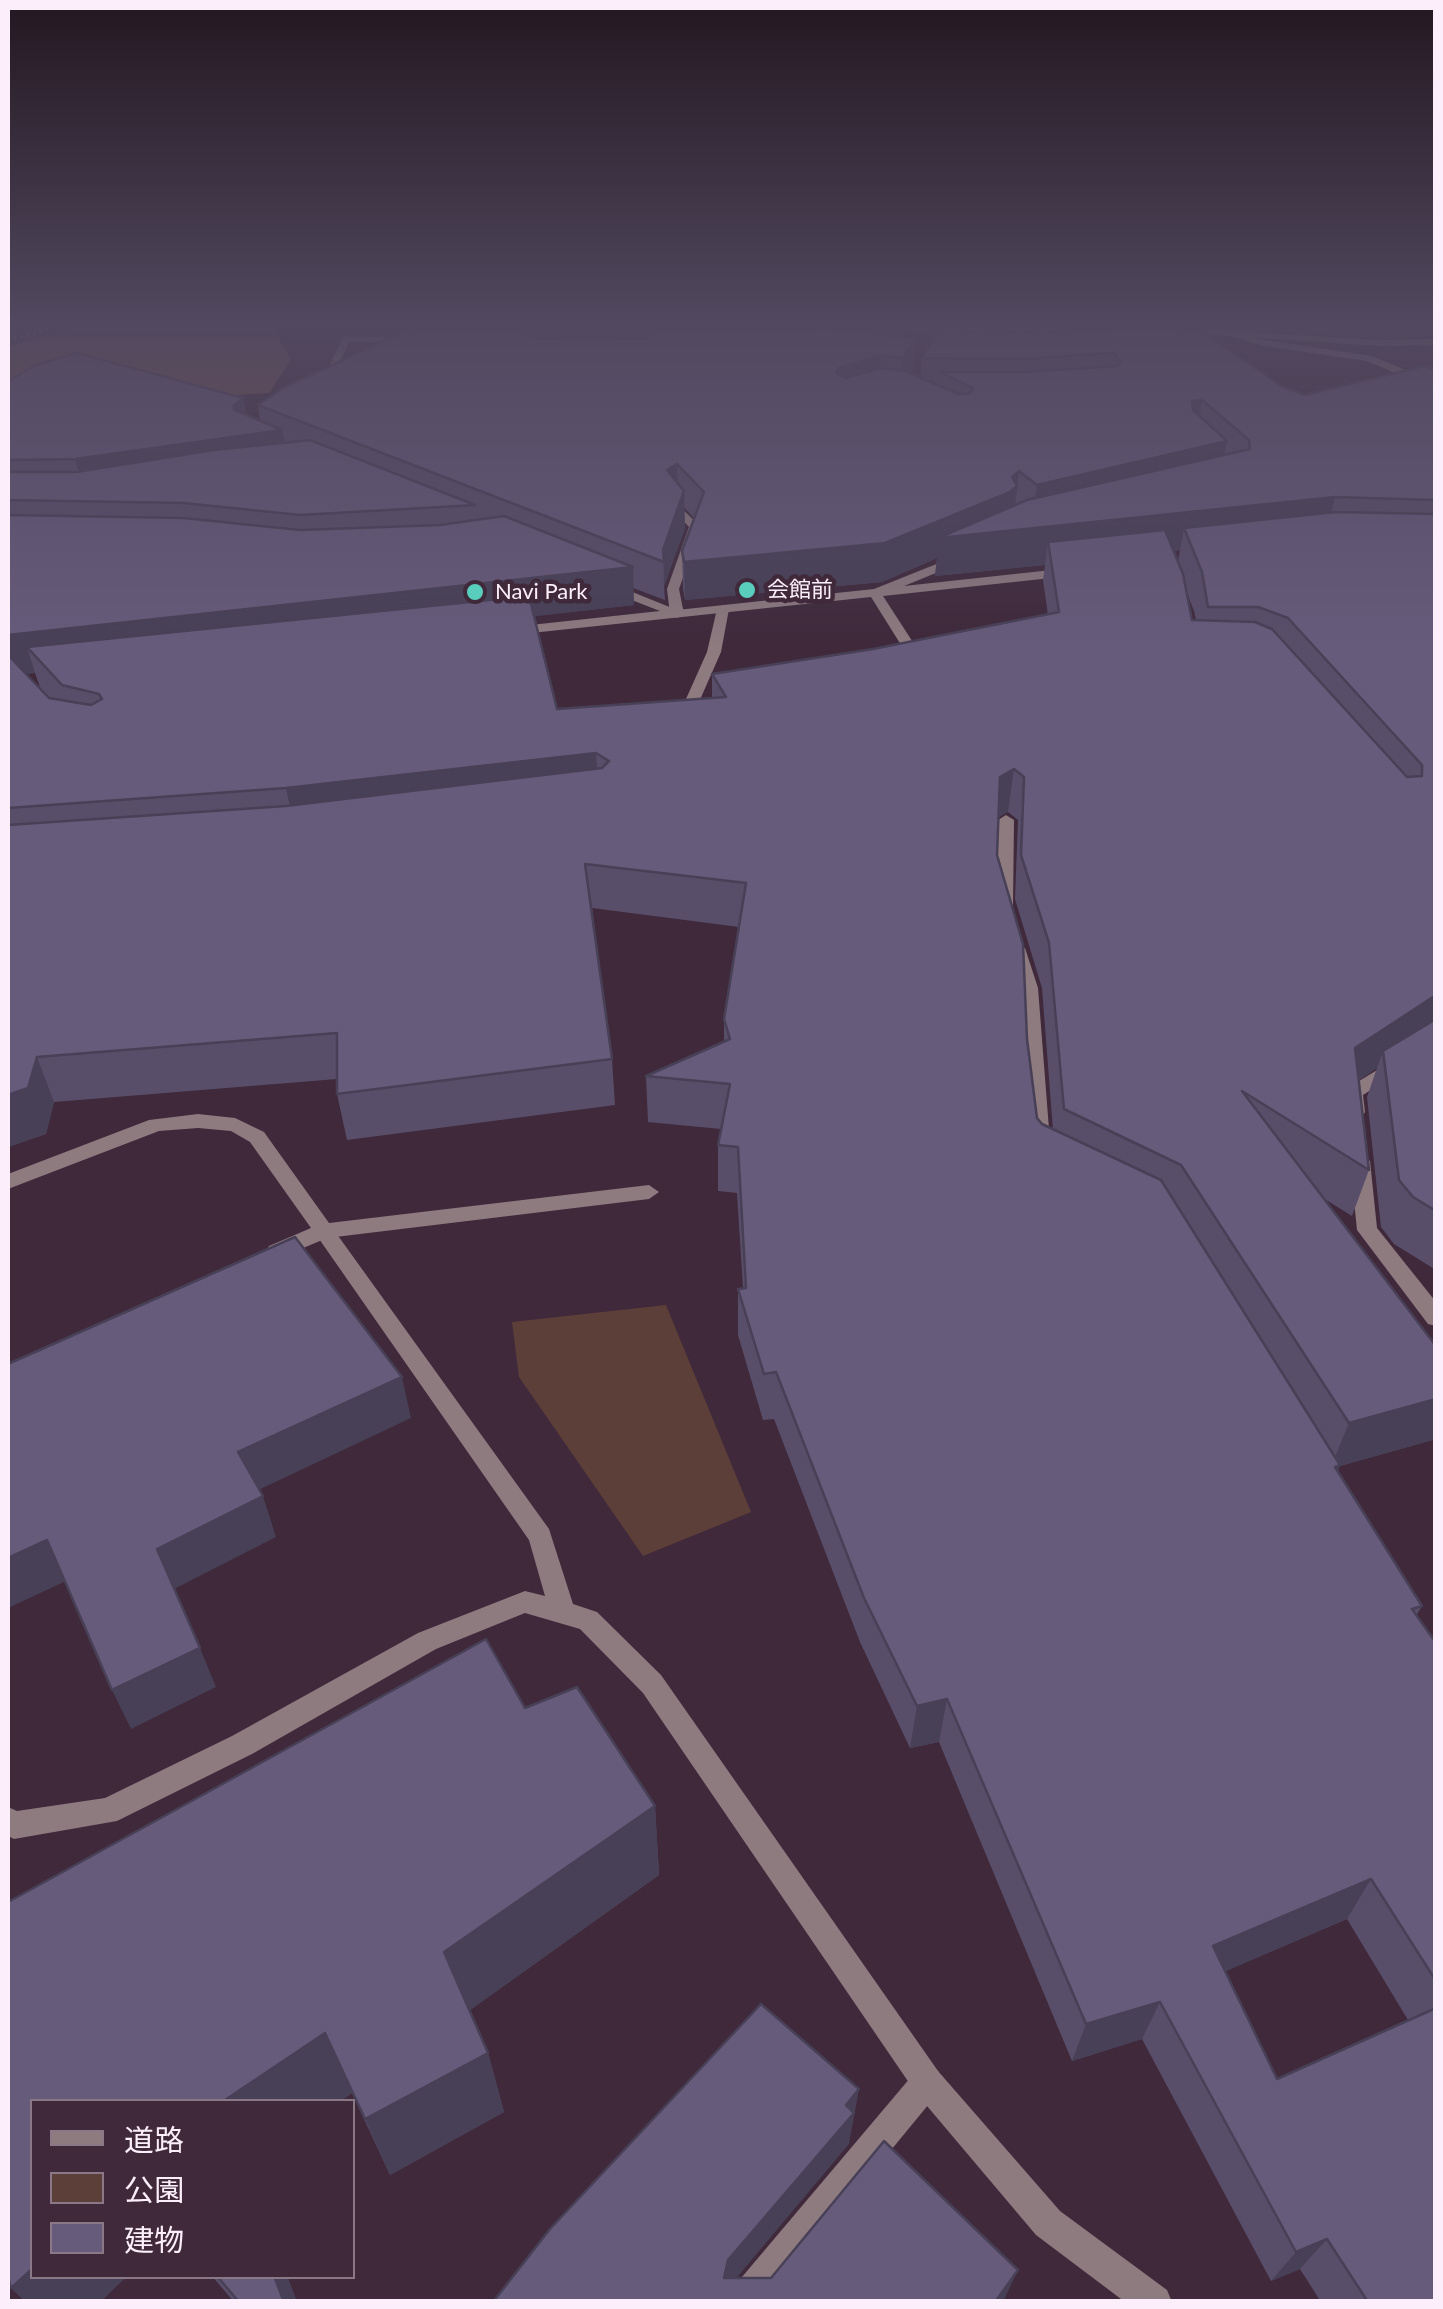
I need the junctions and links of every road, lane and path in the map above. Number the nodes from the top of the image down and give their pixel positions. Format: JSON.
{"nodes":[{"id":1,"x":677,"y":507,"type":"edge"},
{"id":2,"x":975,"y":552,"type":"edge"},
{"id":3,"x":1080,"y":571,"type":"edge"},
{"id":4,"x":592,"y":580,"type":"edge"},
{"id":5,"x":874,"y":594,"type":"junction"},
{"id":6,"x":723,"y":609,"type":"junction"},
{"id":7,"x":678,"y":614,"type":"junction"},
{"id":8,"x":488,"y":633,"type":"edge"},
{"id":9,"x":905,"y":673,"type":"edge"},
{"id":10,"x":660,"y":714,"type":"edge"},
{"id":11,"x":1006,"y":820,"type":"dead end"},
{"id":12,"x":1436,"y":1040,"type":"edge"},
{"id":13,"x":1042,"y":1162,"type":"edge"},
{"id":14,"x":8,"y":1182,"type":"edge"},
{"id":15,"x":649,"y":1192,"type":"dead end"},
{"id":16,"x":324,"y":1231,"type":"junction"},
{"id":17,"x":254,"y":1261,"type":"edge"},
{"id":18,"x":1436,"y":1318,"type":"edge"},
{"id":19,"x":563,"y":1613,"type":"junction"},
{"id":20,"x":8,"y":1821,"type":"edge"},
{"id":21,"x":927,"y":2082,"type":"junction"},
{"id":22,"x":743,"y":2302,"type":"edge"},
{"id":23,"x":1155,"y":2302,"type":"edge"}],
"edges":[{"from":1,"to":7,"type":"street"},
{"from":2,"to":5,"type":"street"},
{"from":3,"to":5,"type":"street"},
{"from":4,"to":7,"type":"street"},
{"from":5,"to":6,"type":"street"},
{"from":5,"to":9,"type":"street"},
{"from":6,"to":7,"type":"street"},
{"from":6,"to":10,"type":"street"},
{"from":7,"to":8,"type":"street"},
{"from":11,"to":13,"type":"street"},
{"from":12,"to":18,"type":"street"},
{"from":14,"to":16,"type":"street"},
{"from":15,"to":16,"type":"street"},
{"from":16,"to":17,"type":"street"},
{"from":16,"to":19,"type":"street"},
{"from":19,"to":20,"type":"street"},
{"from":19,"to":21,"type":"street"},
{"from":21,"to":22,"type":"street"},
{"from":21,"to":23,"type":"street"}]}
